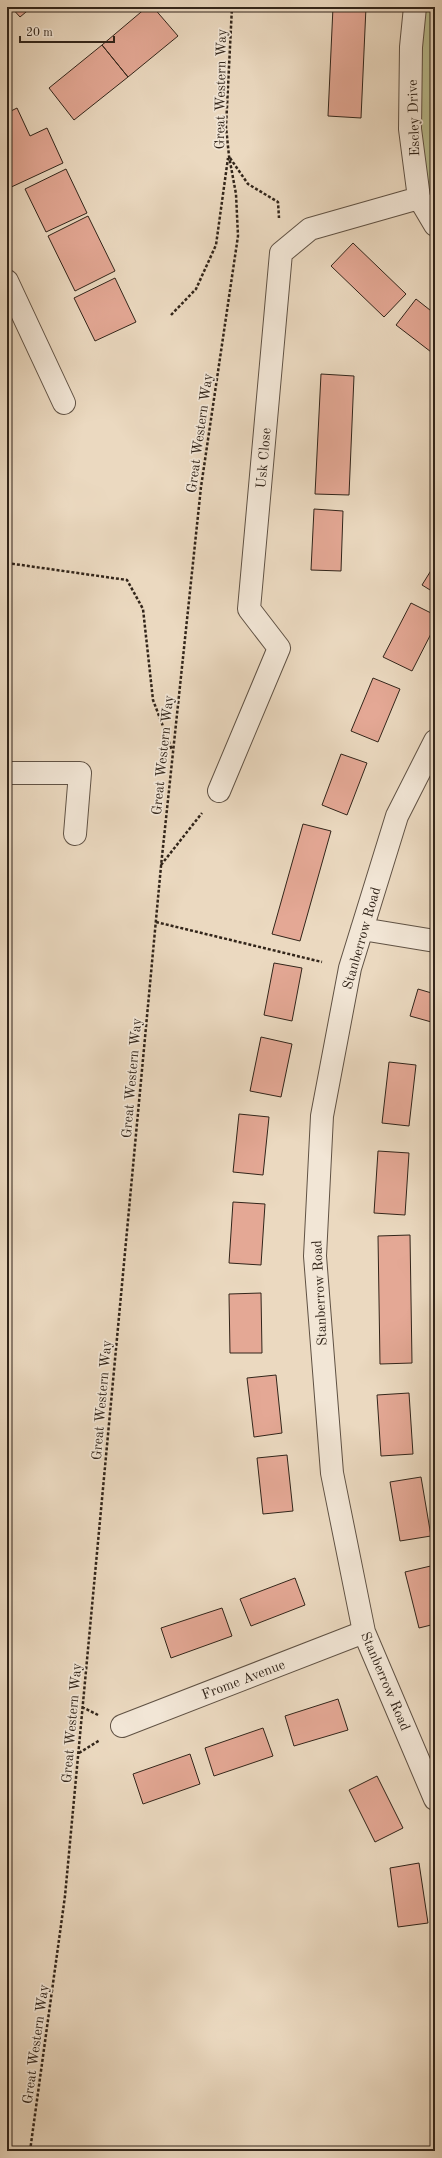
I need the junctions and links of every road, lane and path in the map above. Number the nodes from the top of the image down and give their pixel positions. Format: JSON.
{"nodes":[{"id":1,"x":232,"y":7,"type":"edge"},
{"id":2,"x":415,"y":7,"type":"edge"},
{"id":3,"x":229,"y":156,"type":"junction"},
{"id":4,"x":419,"y":198,"type":"junction"},
{"id":5,"x":435,"y":225,"type":"edge"},
{"id":6,"x":281,"y":253,"type":"junction"},
{"id":7,"x":7,"y":281,"type":"edge"},
{"id":8,"x":171,"y":315,"type":"dead end"},
{"id":9,"x":64,"y":403,"type":"dead end"},
{"id":10,"x":7,"y":563,"type":"edge"},
{"id":11,"x":435,"y":741,"type":"edge"},
{"id":12,"x":173,"y":751,"type":"junction"},
{"id":13,"x":7,"y":773,"type":"edge"},
{"id":14,"x":219,"y":791,"type":"joint"},
{"id":15,"x":75,"y":834,"type":"dead end"},
{"id":16,"x":161,"y":866,"type":"junction"},
{"id":17,"x":156,"y":922,"type":"junction"},
{"id":18,"x":362,"y":929,"type":"junction"},
{"id":19,"x":435,"y":941,"type":"edge"},
{"id":20,"x":350,"y":968,"type":"junction"},
{"id":21,"x":364,"y":1632,"type":"junction"},
{"id":22,"x":122,"y":1726,"type":"dead end"},
{"id":23,"x":435,"y":1799,"type":"edge"},
{"id":24,"x":30,"y":2151,"type":"edge"}],
"edges":[{"from":1,"to":3,"type":"path","name":"Great Western Way"},
{"from":2,"to":4,"type":"street","name":"Escley Drive"},
{"from":3,"to":6,"type":"path"},
{"from":3,"to":8,"type":"path"},
{"from":3,"to":12,"type":"path","name":"Great Western Way"},
{"from":4,"to":5,"type":"street","name":"Escley Drive"},
{"from":4,"to":6,"type":"street"},
{"from":6,"to":14,"type":"street","name":"Usk Close"},
{"from":7,"to":9,"type":"street"},
{"from":10,"to":12,"type":"path"},
{"from":11,"to":18,"type":"street","name":"Stanberrow Road"},
{"from":12,"to":16,"type":"path","name":"Great Western Way"},
{"from":13,"to":15,"type":"street"},
{"from":14,"to":16,"type":"path"},
{"from":16,"to":17,"type":"path","name":"Great Western Way"},
{"from":17,"to":20,"type":"path"},
{"from":17,"to":24,"type":"path","name":"Great Western Way"},
{"from":18,"to":19,"type":"street"},
{"from":18,"to":20,"type":"street","name":"Stanberrow Road"},
{"from":20,"to":21,"type":"street","name":"Stanberrow Road"},
{"from":21,"to":22,"type":"street","name":"Frome Avenue"},
{"from":21,"to":23,"type":"street","name":"Stanberrow Road"}]}
